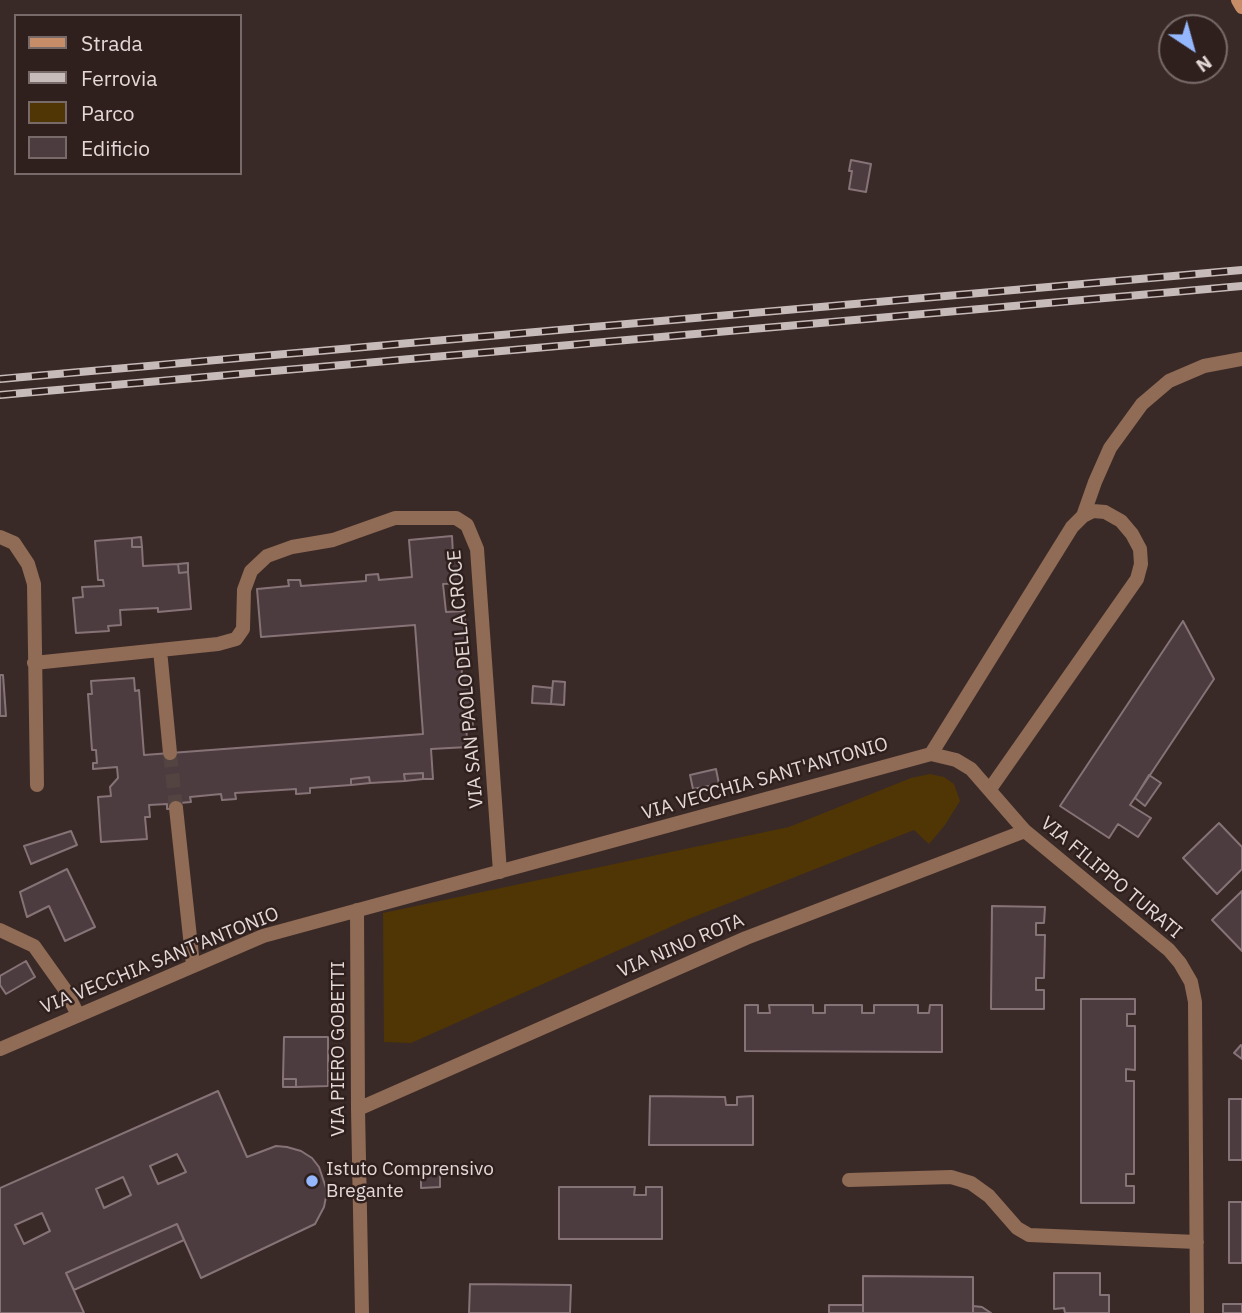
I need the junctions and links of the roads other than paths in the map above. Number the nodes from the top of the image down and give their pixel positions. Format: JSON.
{"nodes":[{"id":1,"x":1238,"y":0,"type":"edge"},
{"id":2,"x":1242,"y":7,"type":"edge"},
{"id":3,"x":1242,"y":359,"type":"edge"},
{"id":4,"x":1083,"y":516,"type":"junction"},
{"id":5,"x":0,"y":537,"type":"edge"},
{"id":6,"x":160,"y":650,"type":"junction"},
{"id":7,"x":34,"y":663,"type":"junction"},
{"id":8,"x":170,"y":753,"type":"tunnel mouth"},
{"id":9,"x":931,"y":754,"type":"junction"},
{"id":10,"x":37,"y":785,"type":"dead end"},
{"id":11,"x":990,"y":789,"type":"junction"},
{"id":12,"x":176,"y":808,"type":"tunnel mouth"},
{"id":13,"x":1025,"y":831,"type":"junction"},
{"id":14,"x":500,"y":872,"type":"junction"},
{"id":15,"x":358,"y":910,"type":"junction"},
{"id":16,"x":0,"y":930,"type":"edge"},
{"id":17,"x":194,"y":965,"type":"junction"},
{"id":18,"x":78,"y":1015,"type":"junction"},
{"id":19,"x":0,"y":1049,"type":"edge"},
{"id":20,"x":358,"y":1109,"type":"junction"},
{"id":21,"x":849,"y":1180,"type":"dead end"},
{"id":22,"x":1197,"y":1242,"type":"junction"},
{"id":23,"x":362,"y":1313,"type":"edge"},
{"id":24,"x":1197,"y":1313,"type":"edge"}],
"edges":[{"from":1,"to":2,"type":"main road"},
{"from":3,"to":4,"type":"street"},
{"from":4,"to":9,"type":"street"},
{"from":4,"to":11,"type":"street"},
{"from":5,"to":7,"type":"street"},
{"from":6,"to":7,"type":"street"},
{"from":6,"to":8,"type":"street"},
{"from":6,"to":14,"type":"street","name":"VIA SAN PAOLO DELLA CROCE"},
{"from":7,"to":10,"type":"street"},
{"from":9,"to":11,"type":"street","name":"VIA FILIPPO TURATI"},
{"from":9,"to":14,"type":"street","name":"VIA VECCHIA SANT'ANTONIO"},
{"from":11,"to":13,"type":"street","name":"VIA FILIPPO TURATI"},
{"from":12,"to":17,"type":"street"},
{"from":13,"to":20,"type":"street","name":"VIA NINO ROTA"},
{"from":13,"to":22,"type":"street","name":"VIA FILIPPO TURATI"},
{"from":14,"to":15,"type":"street","name":"VIA VECCHIA SANT'ANTONIO"},
{"from":15,"to":17,"type":"street","name":"VIA VECCHIA SANT'ANTONIO"},
{"from":15,"to":20,"type":"street","name":"VIA PIERO GOBETTI"},
{"from":16,"to":18,"type":"street"},
{"from":17,"to":18,"type":"street","name":"VIA VECCHIA SANT'ANTONIO"},
{"from":18,"to":19,"type":"street","name":"VIA VECCHIA SANT'ANTONIO"},
{"from":20,"to":23,"type":"street","name":"VIA PIERO GOBETTI"},
{"from":21,"to":22,"type":"street"},
{"from":22,"to":24,"type":"street","name":"VIA FILIPPO TURATI"}]}
